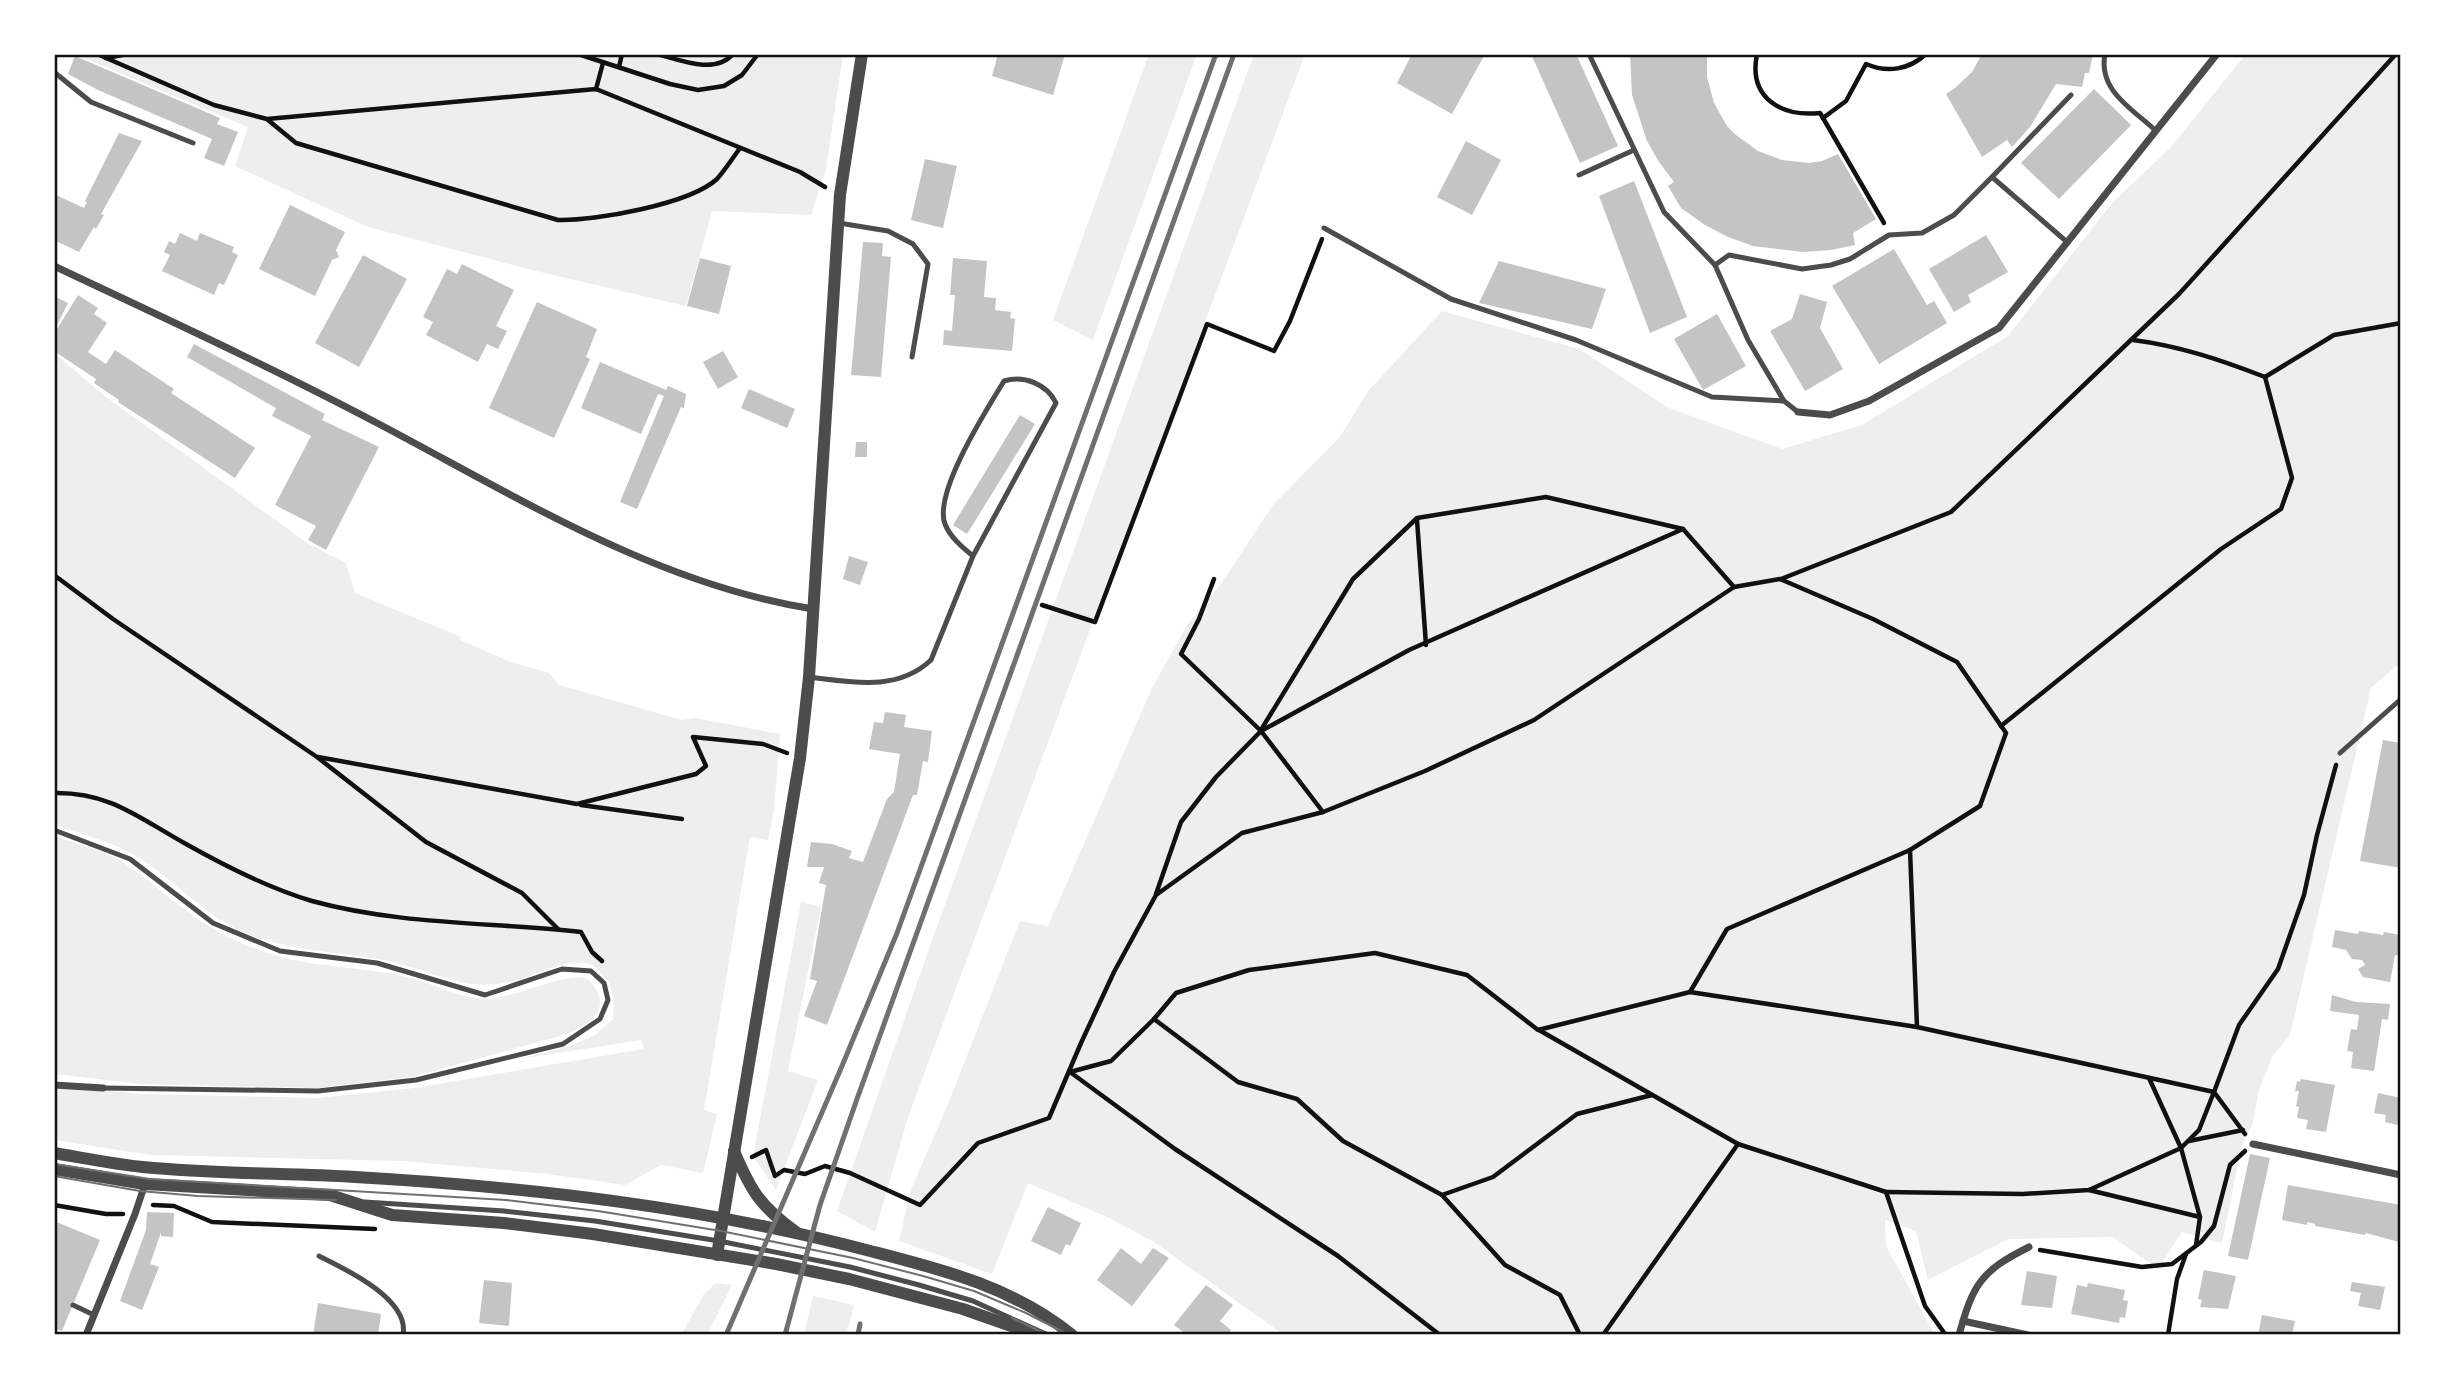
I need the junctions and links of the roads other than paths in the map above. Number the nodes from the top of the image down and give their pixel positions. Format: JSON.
{"nodes":[{"id":1,"x":862,"y":54,"type":"edge"},
{"id":2,"x":1589,"y":54,"type":"edge"},
{"id":3,"x":2105,"y":54,"type":"edge"},
{"id":4,"x":2217,"y":54,"type":"edge"},
{"id":5,"x":54,"y":72,"type":"edge"},
{"id":6,"x":2071,"y":95,"type":"dead end"},
{"id":7,"x":2155,"y":130,"type":"junction"},
{"id":8,"x":193,"y":143,"type":"dead end"},
{"id":9,"x":1634,"y":150,"type":"junction"},
{"id":10,"x":1579,"y":175,"type":"dead end"},
{"id":11,"x":1992,"y":177,"type":"junction"},
{"id":12,"x":839,"y":223,"type":"junction"},
{"id":13,"x":1324,"y":228,"type":"road end"},
{"id":14,"x":2067,"y":242,"type":"junction"},
{"id":15,"x":1715,"y":265,"type":"junction"},
{"id":16,"x":54,"y":266,"type":"edge"},
{"id":17,"x":912,"y":357,"type":"dead end"},
{"id":18,"x":1784,"y":401,"type":"junction"},
{"id":19,"x":1798,"y":412,"type":"joint"},
{"id":20,"x":973,"y":556,"type":"junction"},
{"id":21,"x":813,"y":609,"type":"junction"},
{"id":22,"x":809,"y":677,"type":"junction"},
{"id":23,"x":2401,"y":699,"type":"edge"},
{"id":24,"x":2340,"y":753,"type":"road end"},
{"id":25,"x":54,"y":830,"type":"edge"},
{"id":26,"x":54,"y":1085,"type":"edge"},
{"id":27,"x":103,"y":1088,"type":"joint"},
{"id":28,"x":2253,"y":1143,"type":"road end"},
{"id":29,"x":734,"y":1151,"type":"junction"},
{"id":30,"x":54,"y":1153,"type":"edge"},
{"id":31,"x":54,"y":1169,"type":"edge"},
{"id":32,"x":2401,"y":1175,"type":"edge"},
{"id":33,"x":145,"y":1184,"type":"junction"},
{"id":34,"x":348,"y":1201,"type":"junction"},
{"id":35,"x":723,"y":1219,"type":"junction"},
{"id":36,"x":799,"y":1234,"type":"junction"},
{"id":37,"x":719,"y":1241,"type":"junction"},
{"id":38,"x":2029,"y":1247,"type":"road end"},
{"id":39,"x":717,"y":1255,"type":"junction"},
{"id":40,"x":319,"y":1256,"type":"dead end"},
{"id":41,"x":73,"y":1305,"type":"dead end"},
{"id":42,"x":94,"y":1315,"type":"junction"},
{"id":43,"x":1962,"y":1321,"type":"junction"},
{"id":44,"x":86,"y":1335,"type":"edge"},
{"id":45,"x":402,"y":1335,"type":"edge"},
{"id":46,"x":1037,"y":1335,"type":"edge"},
{"id":47,"x":1048,"y":1335,"type":"edge"},
{"id":48,"x":1072,"y":1335,"type":"edge"},
{"id":49,"x":1959,"y":1335,"type":"edge"},
{"id":50,"x":2028,"y":1335,"type":"edge"}],
"edges":[{"from":1,"to":12,"type":"street"},
{"from":2,"to":9,"type":"lane"},
{"from":3,"to":7,"type":"lane"},
{"from":4,"to":7,"type":"street"},
{"from":5,"to":8,"type":"lane"},
{"from":6,"to":11,"type":"lane"},
{"from":7,"to":14,"type":"street"},
{"from":9,"to":10,"type":"lane"},
{"from":9,"to":15,"type":"lane"},
{"from":11,"to":14,"type":"lane"},
{"from":11,"to":15,"type":"lane"},
{"from":12,"to":17,"type":"lane"},
{"from":12,"to":21,"type":"street"},
{"from":13,"to":18,"type":"lane"},
{"from":14,"to":19,"type":"street"},
{"from":15,"to":18,"type":"lane"},
{"from":16,"to":21,"type":"street"},
{"from":18,"to":19,"type":"lane"},
{"from":20,"to":20,"type":"lane"},
{"from":20,"to":22,"type":"lane"},
{"from":21,"to":22,"type":"street"},
{"from":22,"to":29,"type":"street"},
{"from":23,"to":24,"type":"lane"},
{"from":25,"to":27,"type":"lane"},
{"from":26,"to":27,"type":"street"},
{"from":28,"to":32,"type":"street"},
{"from":29,"to":35,"type":"street"},
{"from":29,"to":36,"type":"street"},
{"from":30,"to":35,"type":"street"},
{"from":31,"to":33,"type":"street"},
{"from":33,"to":34,"type":"street"},
{"from":33,"to":42,"type":"street"},
{"from":34,"to":37,"type":"lane"},
{"from":34,"to":39,"type":"street"},
{"from":35,"to":36,"type":"street"},
{"from":35,"to":37,"type":"street"},
{"from":36,"to":48,"type":"street"},
{"from":37,"to":39,"type":"street"},
{"from":37,"to":47,"type":"lane"},
{"from":38,"to":43,"type":"street"},
{"from":39,"to":46,"type":"street"},
{"from":40,"to":45,"type":"lane"},
{"from":41,"to":42,"type":"lane"},
{"from":42,"to":44,"type":"street"},
{"from":43,"to":49,"type":"street"},
{"from":43,"to":50,"type":"street"}]}
